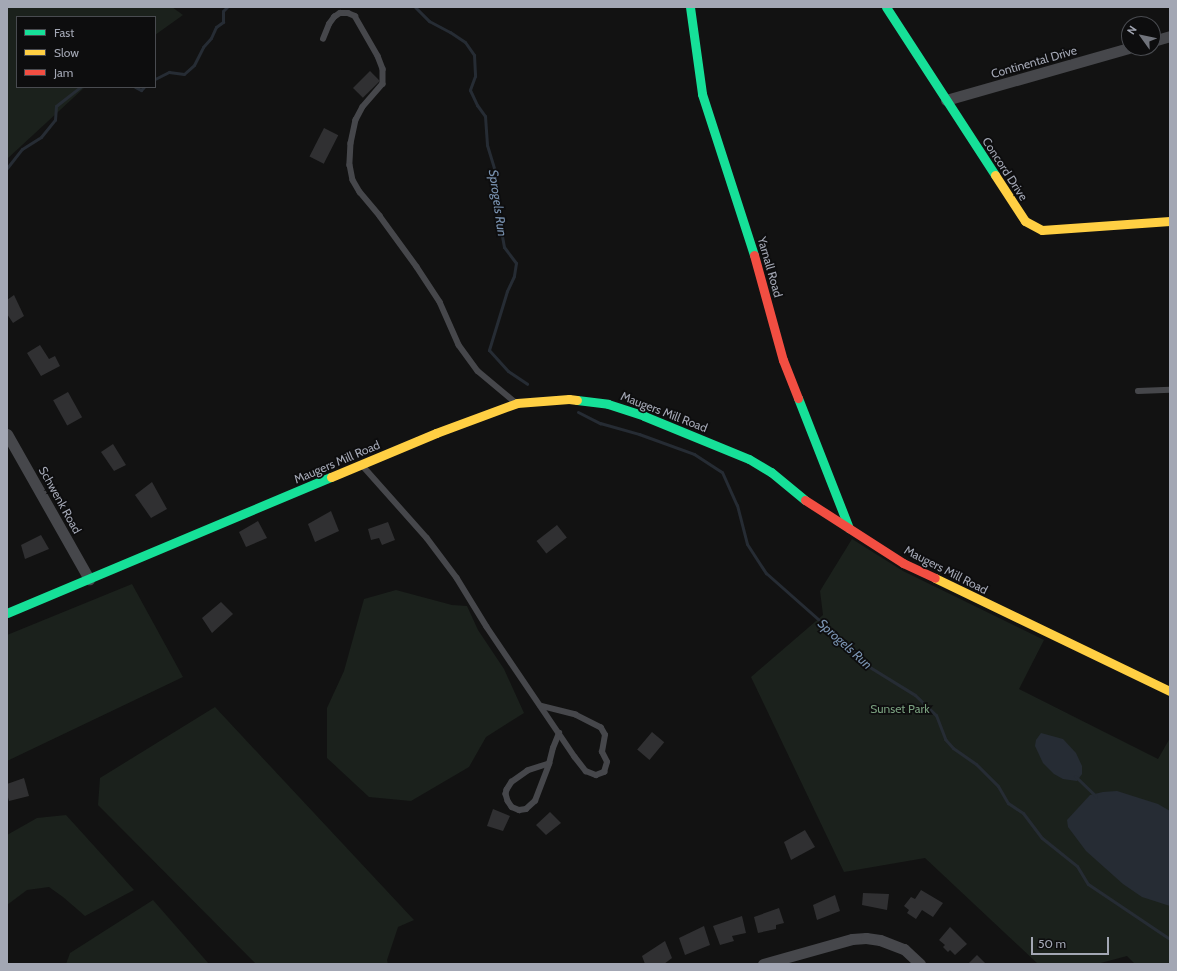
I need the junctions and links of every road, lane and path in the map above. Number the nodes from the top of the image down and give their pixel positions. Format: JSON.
{"nodes":[{"id":1,"x":690,"y":7,"type":"edge"},
{"id":2,"x":886,"y":7,"type":"edge"},
{"id":3,"x":323,"y":39,"type":"dead end"},
{"id":4,"x":1121,"y":50,"type":"edge"},
{"id":5,"x":946,"y":100,"type":"junction"},
{"id":6,"x":1170,"y":221,"type":"edge"},
{"id":7,"x":1138,"y":390,"type":"dead end"},
{"id":8,"x":1170,"y":390,"type":"edge"},
{"id":9,"x":517,"y":403,"type":"junction"},
{"id":10,"x":7,"y":434,"type":"edge"},
{"id":11,"x":361,"y":465,"type":"junction"},
{"id":12,"x":849,"y":528,"type":"junction"},
{"id":13,"x":89,"y":579,"type":"junction"},
{"id":14,"x":7,"y":613,"type":"edge"},
{"id":15,"x":1170,"y":691,"type":"edge"},
{"id":16,"x":541,"y":706,"type":"junction"},
{"id":17,"x":559,"y":733,"type":"junction"},
{"id":18,"x":548,"y":764,"type":"junction"},
{"id":19,"x":763,"y":964,"type":"edge"},
{"id":20,"x":920,"y":964,"type":"edge"}],
"edges":[{"from":1,"to":12,"type":"street","name":"Yarnall Road"},
{"from":2,"to":5,"type":"street","name":"Concord Drive"},
{"from":3,"to":9,"type":"lane"},
{"from":4,"to":5,"type":"street","name":"Continental Drive"},
{"from":5,"to":6,"type":"street","name":"Concord Drive"},
{"from":7,"to":8,"type":"lane"},
{"from":9,"to":11,"type":"street","name":"Maugers Mill Road"},
{"from":9,"to":12,"type":"street","name":"Maugers Mill Road"},
{"from":10,"to":13,"type":"street","name":"Schwenk Road"},
{"from":11,"to":13,"type":"street","name":"Maugers Mill Road"},
{"from":11,"to":16,"type":"lane"},
{"from":12,"to":15,"type":"street","name":"Maugers Mill Road"},
{"from":13,"to":14,"type":"street","name":"Maugers Mill Road"},
{"from":16,"to":17,"type":"lane"},
{"from":16,"to":17,"type":"lane"},
{"from":17,"to":18,"type":"lane"},
{"from":18,"to":18,"type":"lane"},
{"from":19,"to":20,"type":"street"}]}
